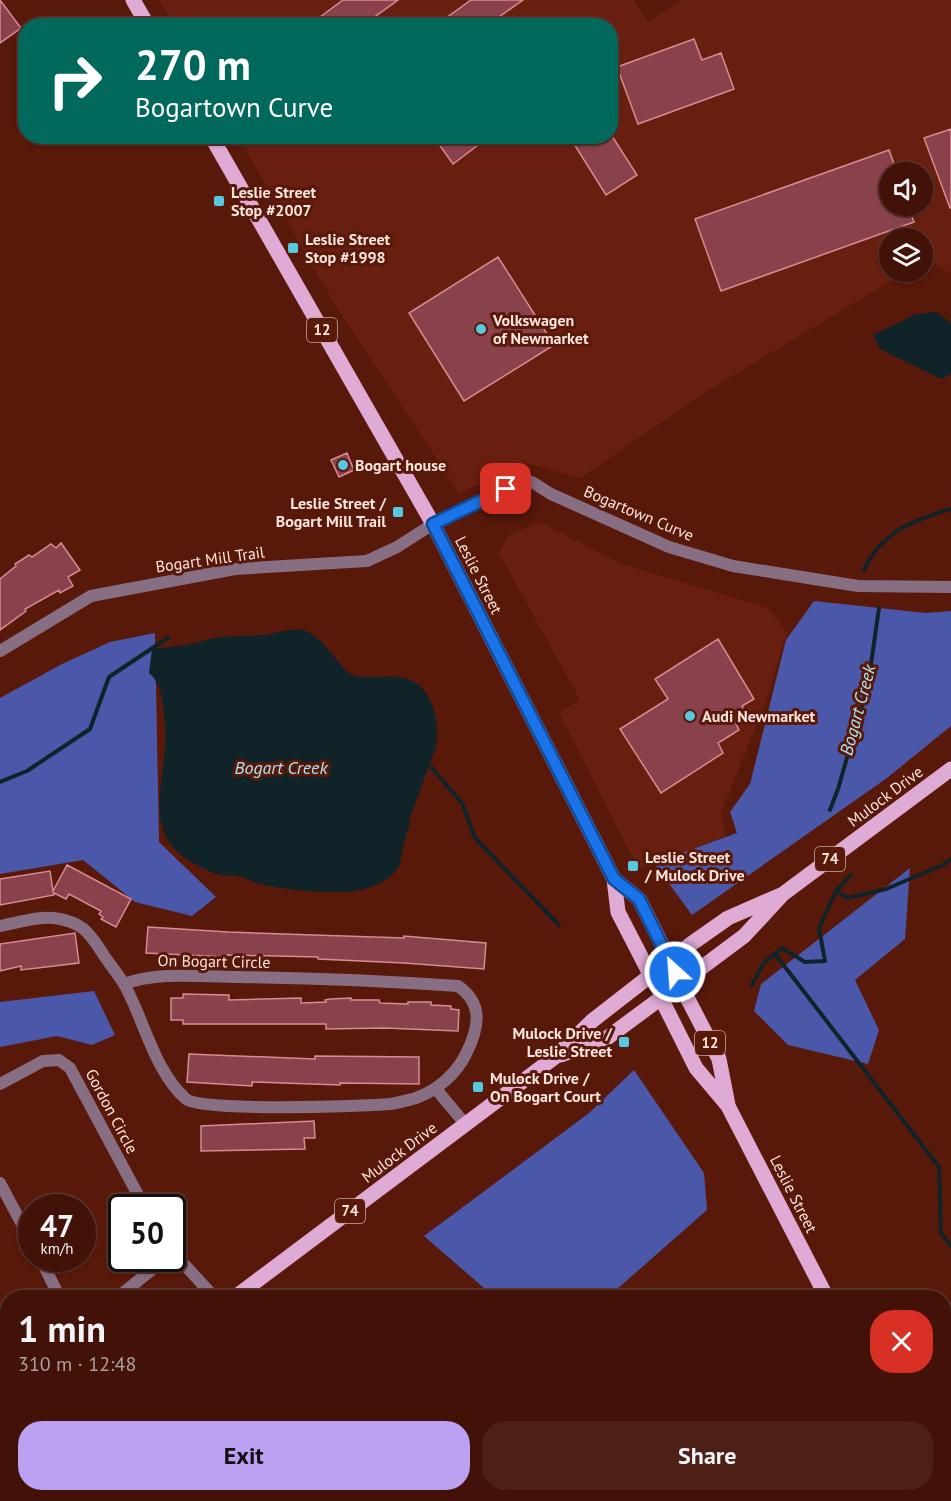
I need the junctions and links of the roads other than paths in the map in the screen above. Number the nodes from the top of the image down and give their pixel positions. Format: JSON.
{"nodes":[{"id":1,"x":133,"y":0,"type":"edge"},
{"id":2,"x":143,"y":18,"type":"edge"},
{"id":3,"x":216,"y":144,"type":"edge"},
{"id":4,"x":433,"y":524,"type":"junction"},
{"id":5,"x":951,"y":587,"type":"edge"},
{"id":6,"x":0,"y":651,"type":"edge"},
{"id":7,"x":951,"y":769,"type":"edge"},
{"id":8,"x":614,"y":879,"type":"junction"},
{"id":9,"x":783,"y":894,"type":"junction"},
{"id":10,"x":0,"y":926,"type":"edge"},
{"id":11,"x":670,"y":961,"type":"junction"},
{"id":12,"x":651,"y":976,"type":"junction"},
{"id":13,"x":124,"y":984,"type":"junction"},
{"id":14,"x":680,"y":984,"type":"junction"},
{"id":15,"x":661,"y":998,"type":"junction"},
{"id":16,"x":555,"y":1057,"type":"junction"},
{"id":17,"x":0,"y":1084,"type":"edge"},
{"id":18,"x":436,"y":1089,"type":"junction"},
{"id":19,"x":728,"y":1107,"type":"junction"},
{"id":20,"x":466,"y":1125,"type":"junction"},
{"id":21,"x":0,"y":1183,"type":"edge"},
{"id":22,"x":138,"y":1194,"type":"edge"},
{"id":23,"x":18,"y":1217,"type":"edge"},
{"id":24,"x":186,"y":1269,"type":"edge"},
{"id":25,"x":47,"y":1272,"type":"edge"},
{"id":26,"x":149,"y":1272,"type":"edge"},
{"id":27,"x":56,"y":1290,"type":"edge"},
{"id":28,"x":127,"y":1290,"type":"edge"},
{"id":29,"x":206,"y":1290,"type":"edge"},
{"id":30,"x":245,"y":1290,"type":"edge"},
{"id":31,"x":823,"y":1290,"type":"edge"}],
"edges":[{"from":1,"to":2,"type":"main road"},
{"from":3,"to":4,"type":"main road","name":"Leslie Street","number":"12"},
{"from":4,"to":5,"type":"street","name":"Bogartown Curve"},
{"from":4,"to":6,"type":"street","name":"Bogart Mill Trail"},
{"from":4,"to":8,"type":"main road","name":"Leslie Street","number":"12"},
{"from":7,"to":9,"type":"main road","name":"Mulock Drive","number":"74"},
{"from":8,"to":11,"type":"main road","name":"Leslie Street","number":"12"},
{"from":8,"to":12,"type":"main road","name":"Leslie Street","number":"12"},
{"from":9,"to":11,"type":"main road","name":"Mulock Drive","number":"74"},
{"from":9,"to":14,"type":"main road","name":"Mulock Drive","number":"74"},
{"from":10,"to":13,"type":"street"},
{"from":11,"to":12,"type":"main road","name":"Mulock Drive","number":"74"},
{"from":11,"to":14,"type":"main road","name":"Leslie Street","number":"12"},
{"from":12,"to":15,"type":"main road","name":"Leslie Street","number":"12"},
{"from":12,"to":16,"type":"main road","name":"Mulock Drive","number":"74"},
{"from":13,"to":18,"type":"street","name":"On Bogart Circle"},
{"from":13,"to":18,"type":"street","name":"On Bogart Circle"},
{"from":14,"to":15,"type":"main road","name":"Mulock Drive","number":"74"},
{"from":14,"to":19,"type":"main road","name":"Leslie Street","number":"12"},
{"from":15,"to":16,"type":"main road","name":"Mulock Drive","number":"74"},
{"from":15,"to":19,"type":"main road","name":"Leslie Street","number":"12"},
{"from":16,"to":20,"type":"main road","name":"Mulock Drive","number":"74"},
{"from":17,"to":22,"type":"street","name":"Gordon Circle"},
{"from":18,"to":20,"type":"street"},
{"from":19,"to":31,"type":"main road","name":"Leslie Street","number":"12"},
{"from":20,"to":30,"type":"main road","name":"Mulock Drive","number":"74"},
{"from":21,"to":23,"type":"street"},
{"from":24,"to":29,"type":"street"},
{"from":25,"to":27,"type":"street"},
{"from":26,"to":28,"type":"street"}]}
